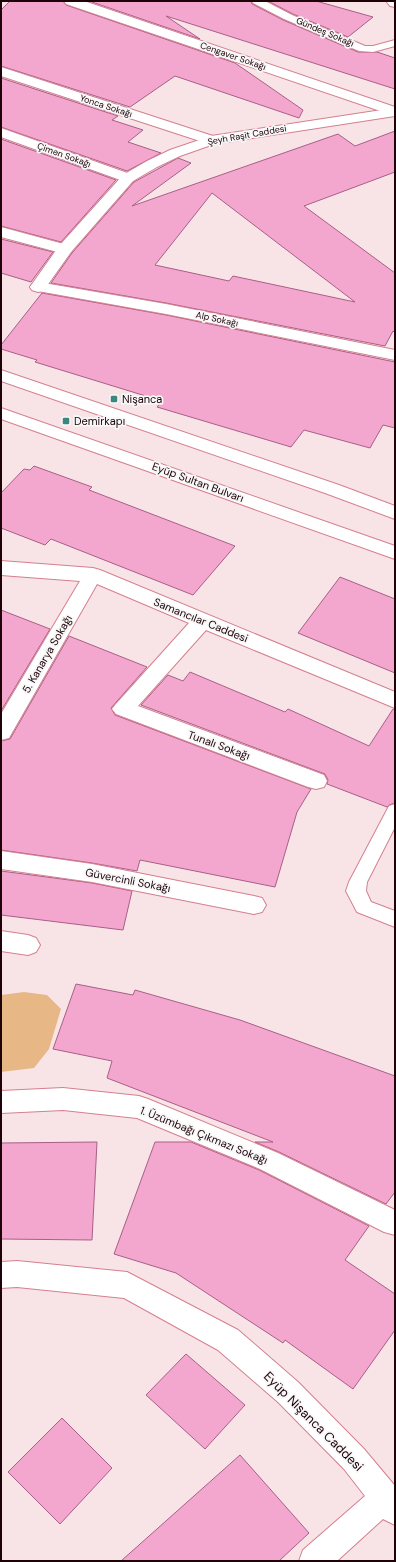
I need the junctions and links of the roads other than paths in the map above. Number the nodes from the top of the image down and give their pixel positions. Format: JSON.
{"nodes":[{"id":1,"x":70,"y":1,"type":"edge"},
{"id":2,"x":257,"y":1,"type":"edge"},
{"id":3,"x":395,"y":43,"type":"edge"},
{"id":4,"x":1,"y":71,"type":"edge"},
{"id":5,"x":395,"y":112,"type":"edge"},
{"id":6,"x":1,"y":132,"type":"edge"},
{"id":7,"x":211,"y":140,"type":"junction"},
{"id":8,"x":128,"y":178,"type":"junction"},
{"id":9,"x":1,"y":232,"type":"edge"},
{"id":10,"x":65,"y":249,"type":"junction"},
{"id":11,"x":38,"y":287,"type":"joint"},
{"id":12,"x":395,"y":355,"type":"edge"},
{"id":13,"x":1,"y":375,"type":"edge"},
{"id":14,"x":1,"y":413,"type":"edge"},
{"id":15,"x":395,"y":513,"type":"edge"},
{"id":16,"x":395,"y":553,"type":"edge"},
{"id":17,"x":1,"y":568,"type":"edge"},
{"id":18,"x":92,"y":575,"type":"junction"},
{"id":19,"x":203,"y":620,"type":"junction"},
{"id":20,"x":395,"y":700,"type":"edge"},
{"id":21,"x":1,"y":732,"type":"edge"},
{"id":22,"x":316,"y":781,"type":"dead end"},
{"id":23,"x":395,"y":811,"type":"edge"},
{"id":24,"x":1,"y":860,"type":"edge"},
{"id":25,"x":254,"y":905,"type":"dead end"},
{"id":26,"x":395,"y":919,"type":"edge"},
{"id":27,"x":1,"y":941,"type":"edge"},
{"id":28,"x":28,"y":945,"type":"dead end"},
{"id":29,"x":1,"y":1102,"type":"edge"},
{"id":30,"x":394,"y":1223,"type":"edge"},
{"id":31,"x":1,"y":1275,"type":"edge"},
{"id":32,"x":390,"y":1504,"type":"edge"},
{"id":33,"x":314,"y":1561,"type":"edge"}],
"edges":[{"from":1,"to":5,"type":"street","name":"Cengaver Sokağı"},
{"from":2,"to":3,"type":"lane","name":"Gündeş Sokağı"},
{"from":4,"to":7,"type":"street","name":"Yonca Sokağı"},
{"from":5,"to":7,"type":"street","name":"Şeyh Raşit Caddesi"},
{"from":6,"to":8,"type":"street","name":"Çimen Sokağı"},
{"from":7,"to":8,"type":"street","name":"Şeyh Raşit Caddesi"},
{"from":8,"to":10,"type":"street","name":"Şeyh Raşit Caddesi"},
{"from":9,"to":10,"type":"street"},
{"from":10,"to":11,"type":"street","name":"Şeyh Raşit Caddesi"},
{"from":11,"to":12,"type":"street","name":"Alp Sokağı"},
{"from":13,"to":15,"type":"street"},
{"from":14,"to":16,"type":"street","name":"Eyüp Sultan Bulvarı"},
{"from":17,"to":18,"type":"street","name":"Samancılar Caddesi"},
{"from":18,"to":19,"type":"street","name":"Samancılar Caddesi"},
{"from":18,"to":21,"type":"street","name":"5. Kanarya Sokağı"},
{"from":19,"to":20,"type":"street","name":"Samancılar Caddesi"},
{"from":19,"to":22,"type":"street","name":"Tunalı Sokağı"},
{"from":23,"to":26,"type":"lane"},
{"from":24,"to":25,"type":"street","name":"Güvercinli Sokağı"},
{"from":27,"to":28,"type":"street"},
{"from":29,"to":30,"type":"street","name":"1. Üzümbağı Çıkmazı Sokağı"},
{"from":31,"to":32,"type":"street","name":"Eyüp Nişanca Caddesi"},
{"from":32,"to":33,"type":"street"}]}
